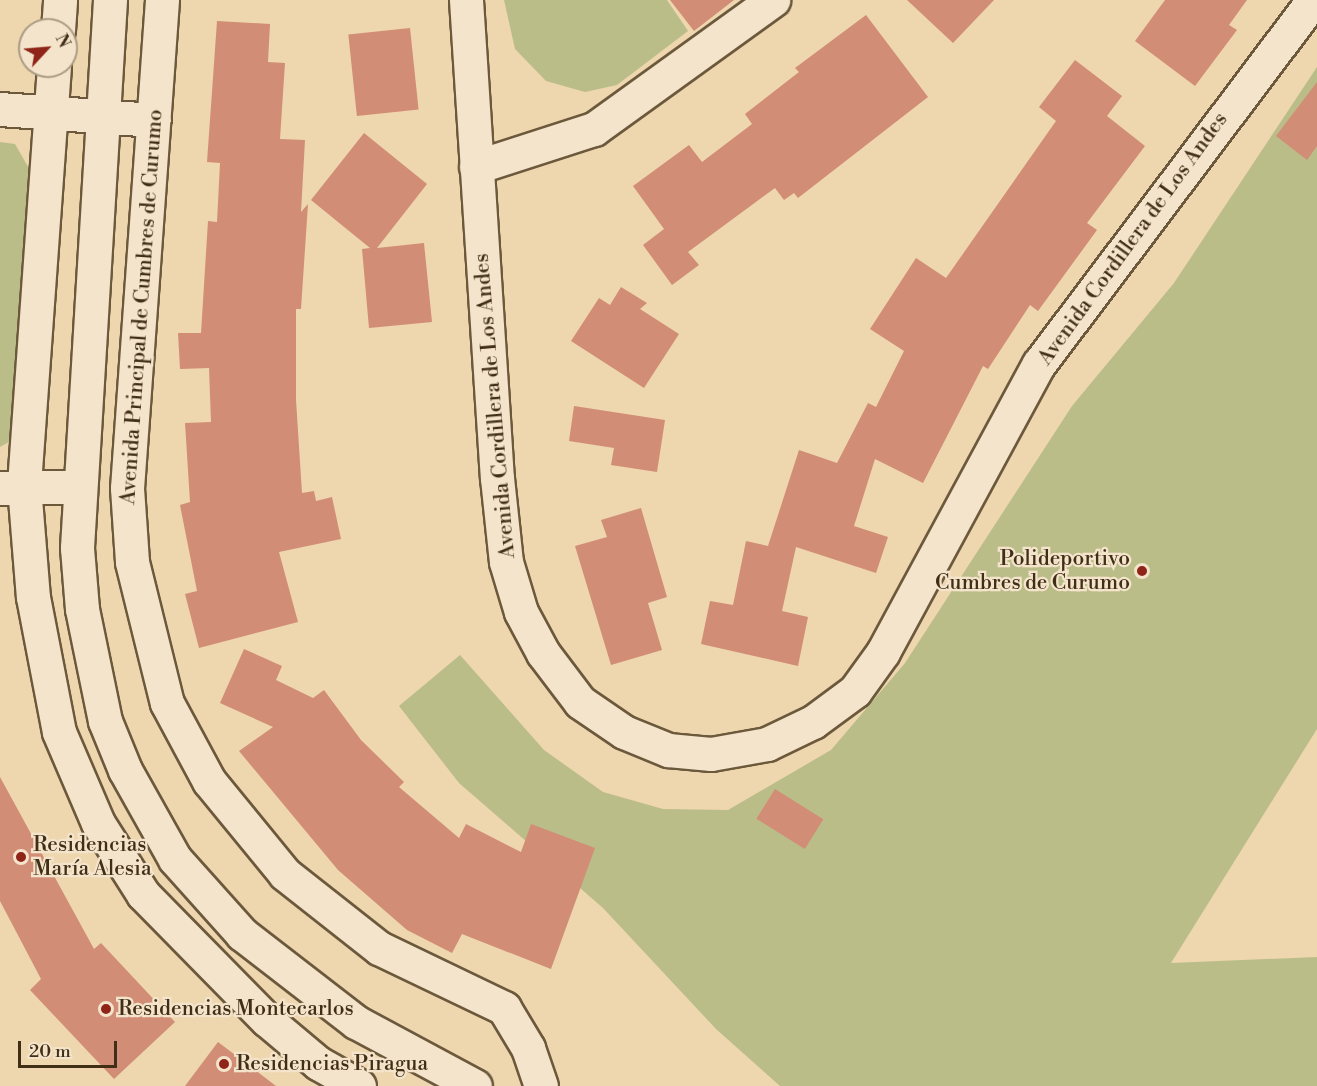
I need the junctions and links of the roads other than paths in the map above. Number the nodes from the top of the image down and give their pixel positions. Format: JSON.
{"nodes":[{"id":1,"x":60,"y":0,"type":"edge"},
{"id":2,"x":110,"y":0,"type":"edge"},
{"id":3,"x":162,"y":0,"type":"edge"},
{"id":4,"x":466,"y":0,"type":"edge"},
{"id":5,"x":773,"y":0,"type":"edge"},
{"id":6,"x":1313,"y":0,"type":"edge"},
{"id":7,"x":59,"y":18,"type":"edge"},
{"id":8,"x":53,"y":78,"type":"edge"},
{"id":9,"x":0,"y":109,"type":"edge"},
{"id":10,"x":50,"y":114,"type":"junction"},
{"id":11,"x":102,"y":117,"type":"junction"},
{"id":12,"x":154,"y":120,"type":"junction"},
{"id":13,"x":476,"y":166,"type":"junction"},
{"id":14,"x":12,"y":487,"type":"edge"},
{"id":15,"x":79,"y":487,"type":"junction"},
{"id":16,"x":359,"y":1086,"type":"edge"},
{"id":17,"x":475,"y":1086,"type":"edge"},
{"id":18,"x":541,"y":1086,"type":"edge"}],
"edges":[{"from":1,"to":7,"type":"street"},
{"from":2,"to":11,"type":"street"},
{"from":3,"to":12,"type":"street","name":"Avenida Principal de Cumbres de Curumo"},
{"from":4,"to":13,"type":"street","name":"Avenida Cordillera de Los Andes"},
{"from":5,"to":13,"type":"street"},
{"from":6,"to":13,"type":"street","name":"Avenida Cordillera de Los Andes"},
{"from":8,"to":10,"type":"street"},
{"from":9,"to":10,"type":"street"},
{"from":10,"to":11,"type":"street"},
{"from":10,"to":14,"type":"street"},
{"from":11,"to":12,"type":"street"},
{"from":11,"to":15,"type":"street"},
{"from":12,"to":18,"type":"street","name":"Avenida Principal de Cumbres de Curumo"},
{"from":14,"to":15,"type":"street"},
{"from":14,"to":16,"type":"street"},
{"from":15,"to":17,"type":"street"}]}
